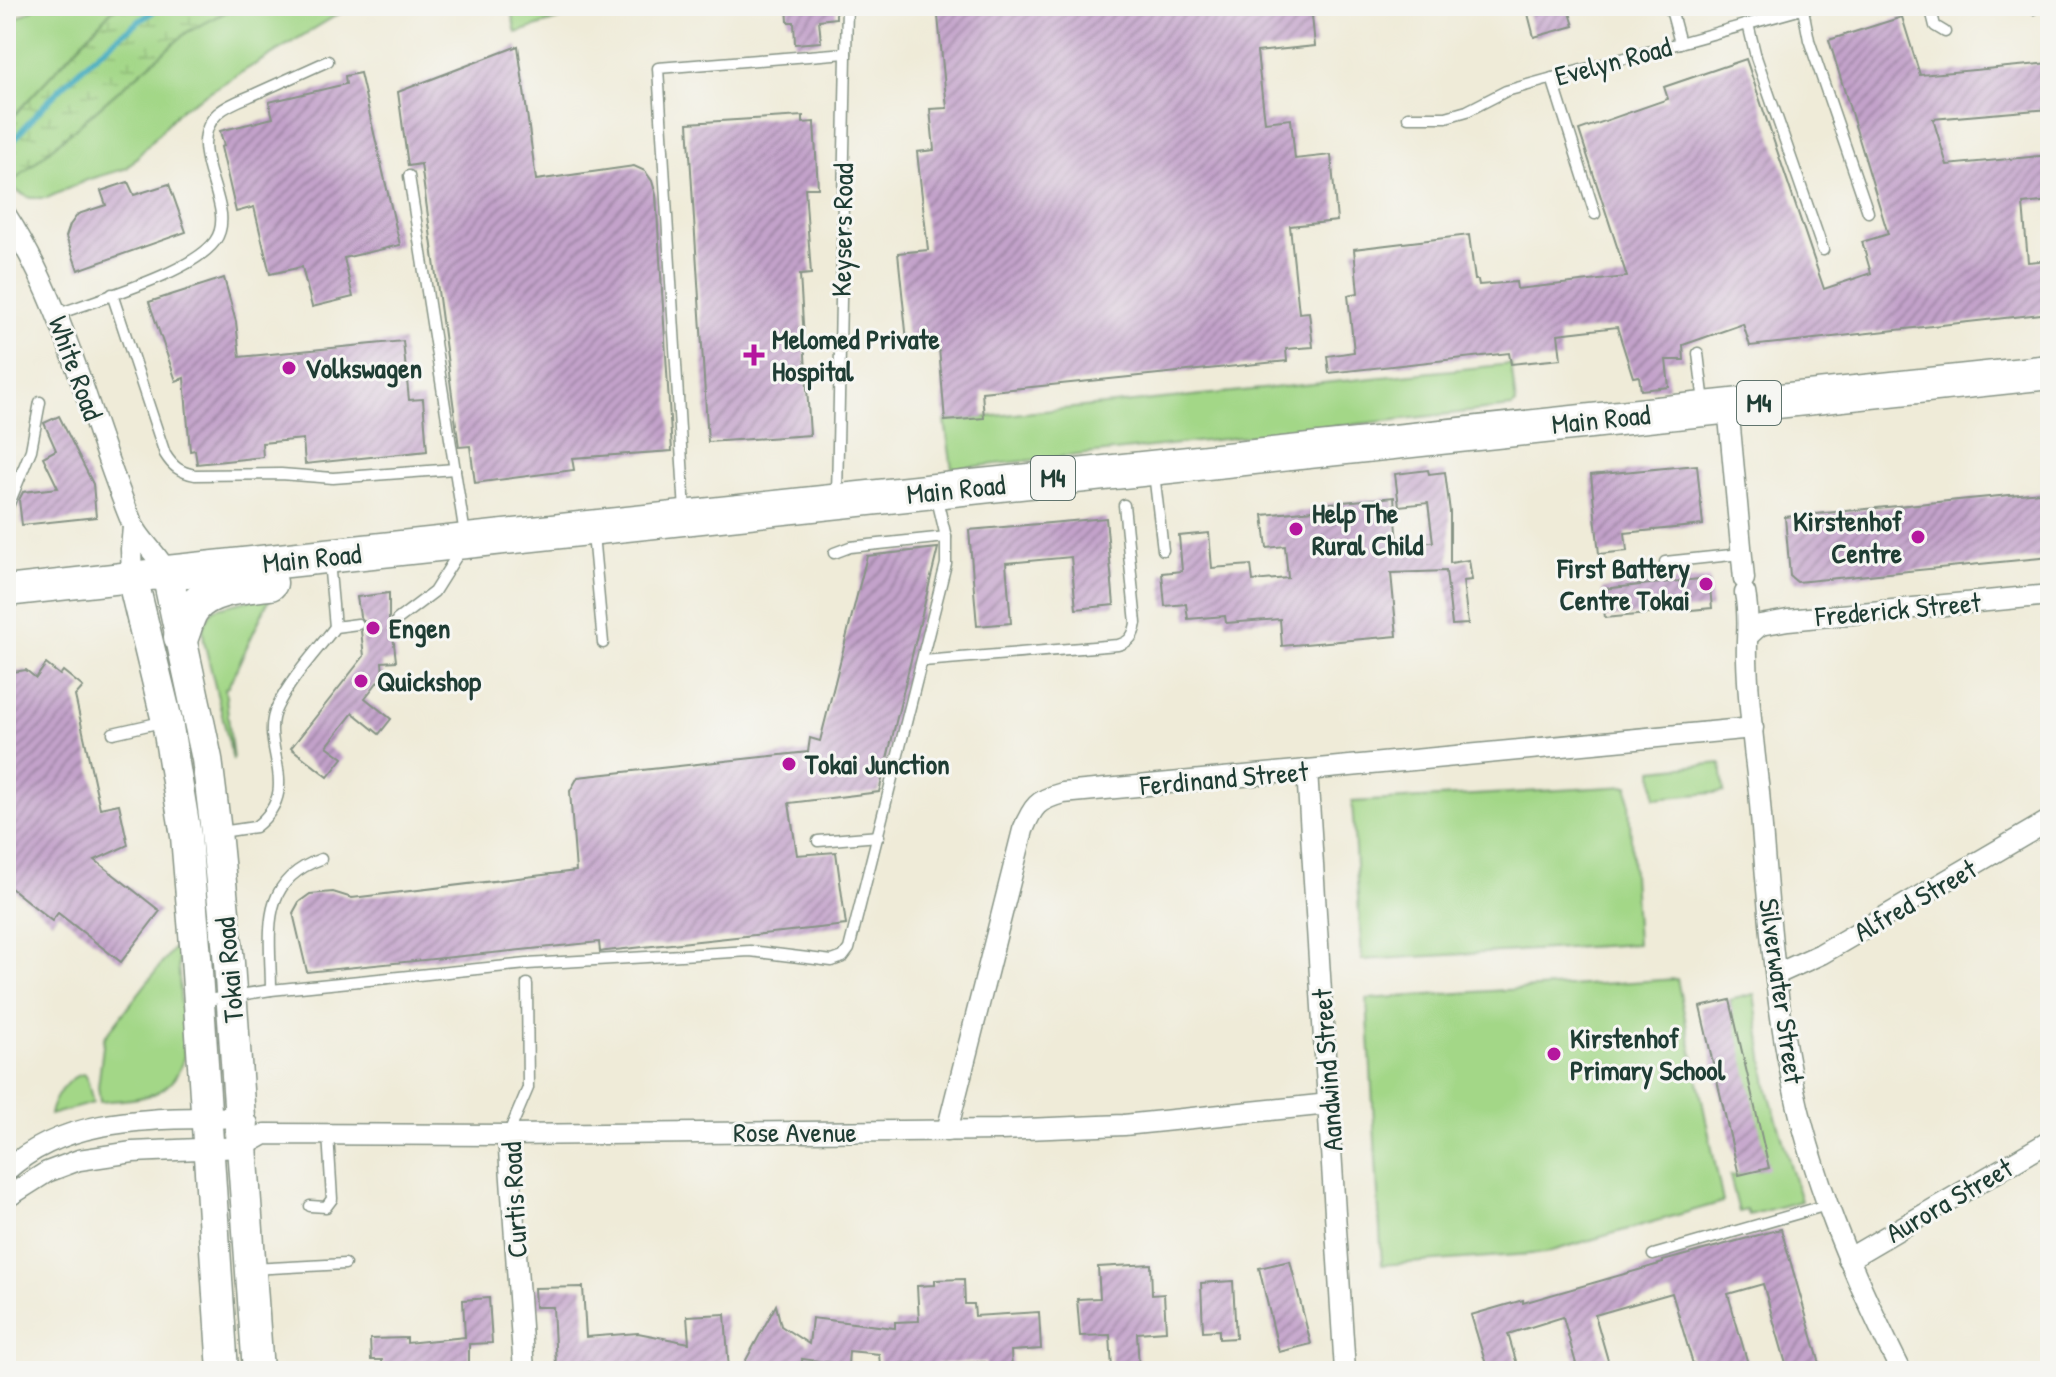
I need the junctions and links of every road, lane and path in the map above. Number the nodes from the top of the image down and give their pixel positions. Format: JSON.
{"nodes":[{"id":1,"x":847,"y":6,"type":"edge"},
{"id":2,"x":1670,"y":6,"type":"edge"},
{"id":3,"x":1930,"y":6,"type":"edge"},
{"id":4,"x":1808,"y":8,"type":"edge"},
{"id":5,"x":1748,"y":24,"type":"junction"},
{"id":6,"x":1945,"y":32,"type":"dead end"},
{"id":7,"x":1680,"y":43,"type":"junction"},
{"id":8,"x":846,"y":53,"type":"junction"},
{"id":9,"x":328,"y":61,"type":"dead end"},
{"id":10,"x":1552,"y":78,"type":"junction"},
{"id":11,"x":1408,"y":117,"type":"dead end"},
{"id":12,"x":409,"y":176,"type":"dead end"},
{"id":13,"x":1868,"y":212,"type":"dead end"},
{"id":14,"x":1595,"y":214,"type":"dead end"},
{"id":15,"x":6,"y":215,"type":"edge"},
{"id":16,"x":1823,"y":250,"type":"dead end"},
{"id":17,"x":112,"y":294,"type":"junction"},
{"id":18,"x":56,"y":315,"type":"junction"},
{"id":19,"x":1698,"y":353,"type":"dead end"},
{"id":20,"x":2050,"y":372,"type":"edge"},
{"id":21,"x":40,"y":402,"type":"dead end"},
{"id":22,"x":1716,"y":408,"type":"junction"},
{"id":23,"x":1153,"y":467,"type":"junction"},
{"id":24,"x":455,"y":469,"type":"junction"},
{"id":25,"x":935,"y":491,"type":"junction"},
{"id":26,"x":837,"y":501,"type":"junction"},
{"id":27,"x":1124,"y":505,"type":"dead end"},
{"id":28,"x":759,"y":510,"type":"junction"},
{"id":29,"x":6,"y":511,"type":"edge"},
{"id":30,"x":686,"y":518,"type":"junction"},
{"id":31,"x":133,"y":527,"type":"junction"},
{"id":32,"x":593,"y":536,"type":"junction"},
{"id":33,"x":946,"y":537,"type":"junction"},
{"id":34,"x":461,"y":549,"type":"junction"},
{"id":35,"x":1163,"y":550,"type":"dead end"},
{"id":36,"x":834,"y":553,"type":"dead end"},
{"id":37,"x":1741,"y":554,"type":"junction"},
{"id":38,"x":1665,"y":562,"type":"dead end"},
{"id":39,"x":329,"y":565,"type":"junction"},
{"id":40,"x":167,"y":573,"type":"junction"},
{"id":41,"x":132,"y":577,"type":"junction"},
{"id":42,"x":6,"y":591,"type":"edge"},
{"id":43,"x":2050,"y":595,"type":"edge"},
{"id":44,"x":397,"y":620,"type":"dead end"},
{"id":45,"x":358,"y":624,"type":"dead end"},
{"id":46,"x":335,"y":627,"type":"junction"},
{"id":47,"x":1749,"y":635,"type":"junction"},
{"id":48,"x":181,"y":637,"type":"junction"},
{"id":49,"x":603,"y":643,"type":"dead end"},
{"id":50,"x":923,"y":661,"type":"junction"},
{"id":51,"x":167,"y":721,"type":"junction"},
{"id":52,"x":1753,"y":728,"type":"junction"},
{"id":53,"x":113,"y":733,"type":"dead end"},
{"id":54,"x":1307,"y":770,"type":"junction"},
{"id":55,"x":2050,"y":820,"type":"edge"},
{"id":56,"x":216,"y":832,"type":"junction"},
{"id":57,"x":879,"y":836,"type":"junction"},
{"id":58,"x":818,"y":841,"type":"dead end"},
{"id":59,"x":321,"y":859,"type":"dead end"},
{"id":60,"x":1777,"y":974,"type":"junction"},
{"id":61,"x":527,"y":984,"type":"dead end"},
{"id":62,"x":271,"y":990,"type":"junction"},
{"id":63,"x":231,"y":998,"type":"junction"},
{"id":64,"x":199,"y":1001,"type":"junction"},
{"id":65,"x":1329,"y":1104,"type":"junction"},
{"id":66,"x":206,"y":1118,"type":"junction"},
{"id":67,"x":947,"y":1131,"type":"junction"},
{"id":68,"x":247,"y":1133,"type":"junction"},
{"id":69,"x":328,"y":1134,"type":"junction"},
{"id":70,"x":508,"y":1135,"type":"junction"},
{"id":71,"x":2050,"y":1141,"type":"edge"},
{"id":72,"x":207,"y":1149,"type":"junction"},
{"id":73,"x":6,"y":1171,"type":"edge"},
{"id":74,"x":6,"y":1198,"type":"edge"},
{"id":75,"x":1827,"y":1205,"type":"junction"},
{"id":76,"x":310,"y":1206,"type":"dead end"},
{"id":77,"x":1653,"y":1255,"type":"dead end"},
{"id":78,"x":1848,"y":1259,"type":"junction"},
{"id":79,"x":345,"y":1264,"type":"dead end"},
{"id":80,"x":250,"y":1269,"type":"junction"},
{"id":81,"x":223,"y":1371,"type":"edge"},
{"id":82,"x":258,"y":1371,"type":"edge"},
{"id":83,"x":524,"y":1371,"type":"edge"},
{"id":84,"x":1345,"y":1371,"type":"edge"},
{"id":85,"x":1901,"y":1371,"type":"edge"}],
"edges":[{"from":1,"to":8,"type":"lane","name":"Keysers Road"},
{"from":2,"to":7,"type":"lane"},
{"from":3,"to":6,"type":"lane"},
{"from":4,"to":5,"type":"lane","name":"Evelyn Road"},
{"from":4,"to":13,"type":"lane"},
{"from":5,"to":7,"type":"lane","name":"Evelyn Road"},
{"from":5,"to":16,"type":"lane"},
{"from":7,"to":10,"type":"lane","name":"Evelyn Road"},
{"from":8,"to":26,"type":"lane","name":"Keysers Road"},
{"from":8,"to":30,"type":"lane"},
{"from":9,"to":17,"type":"lane"},
{"from":10,"to":11,"type":"lane","name":"Evelyn Road"},
{"from":10,"to":14,"type":"lane"},
{"from":12,"to":24,"type":"lane"},
{"from":15,"to":18,"type":"street","name":"White Road"},
{"from":17,"to":18,"type":"lane"},
{"from":17,"to":24,"type":"lane"},
{"from":18,"to":31,"type":"street","name":"White Road"},
{"from":19,"to":22,"type":"lane"},
{"from":20,"to":22,"type":"main road","name":"Main Road","number":"M4"},
{"from":21,"to":29,"type":"lane"},
{"from":22,"to":23,"type":"main road","name":"Main Road","number":"M4"},
{"from":22,"to":37,"type":"street","name":"Silverwater Street"},
{"from":23,"to":25,"type":"main road","name":"Main Road","number":"M4"},
{"from":23,"to":35,"type":"lane"},
{"from":24,"to":34,"type":"lane"},
{"from":25,"to":26,"type":"main road","name":"Main Road","number":"M4"},
{"from":25,"to":33,"type":"lane"},
{"from":26,"to":28,"type":"main road","name":"Main Road","number":"M4"},
{"from":27,"to":50,"type":"lane"},
{"from":28,"to":30,"type":"main road","name":"Main Road","number":"M4"},
{"from":28,"to":32,"type":"main road"},
{"from":30,"to":32,"type":"main road","name":"Main Road","number":"M4"},
{"from":31,"to":40,"type":"street","name":"White Road"},
{"from":31,"to":41,"type":"street","name":"White Road"},
{"from":32,"to":34,"type":"main road","name":"Main Road","number":"M4"},
{"from":32,"to":49,"type":"lane"},
{"from":33,"to":36,"type":"lane"},
{"from":33,"to":50,"type":"lane"},
{"from":34,"to":39,"type":"main road","name":"Main Road","number":"M4"},
{"from":34,"to":44,"type":"lane"},
{"from":37,"to":38,"type":"lane"},
{"from":37,"to":47,"type":"street","name":"Silverwater Street"},
{"from":39,"to":40,"type":"main road","name":"Main Road","number":"M4"},
{"from":39,"to":46,"type":"lane"},
{"from":39,"to":48,"type":"main road"},
{"from":40,"to":41,"type":"main road","name":"Main Road","number":"M4"},
{"from":40,"to":48,"type":"main road","name":"Tokai Road"},
{"from":41,"to":42,"type":"main road","name":"Main Road","number":"M4"},
{"from":41,"to":51,"type":"main road","name":"Tokai Road"},
{"from":43,"to":47,"type":"street","name":"Frederick Street"},
{"from":45,"to":46,"type":"lane"},
{"from":46,"to":56,"type":"lane"},
{"from":47,"to":52,"type":"street","name":"Silverwater Street"},
{"from":48,"to":56,"type":"main road","name":"Tokai Road"},
{"from":50,"to":57,"type":"lane"},
{"from":51,"to":53,"type":"lane"},
{"from":51,"to":64,"type":"main road","name":"Tokai Road"},
{"from":52,"to":54,"type":"street","name":"Ferdinand Street"},
{"from":52,"to":60,"type":"street","name":"Silverwater Street"},
{"from":54,"to":65,"type":"street","name":"Aandwind Street"},
{"from":54,"to":67,"type":"street","name":"Ferdinand Street"},
{"from":55,"to":60,"type":"street","name":"Alfred Street"},
{"from":56,"to":63,"type":"main road","name":"Tokai Road"},
{"from":57,"to":58,"type":"lane"},
{"from":57,"to":62,"type":"lane"},
{"from":59,"to":62,"type":"lane"},
{"from":60,"to":75,"type":"street","name":"Silverwater Street"},
{"from":61,"to":70,"type":"lane","name":"Curtis Road"},
{"from":62,"to":63,"type":"lane"},
{"from":63,"to":64,"type":"lane"},
{"from":63,"to":68,"type":"main road","name":"Tokai Road"},
{"from":64,"to":66,"type":"main road","name":"Tokai Road"},
{"from":65,"to":67,"type":"street","name":"Rose Avenue"},
{"from":65,"to":84,"type":"street","name":"Aandwind Street"},
{"from":66,"to":68,"type":"street"},
{"from":66,"to":72,"type":"main road","name":"Tokai Road"},
{"from":66,"to":73,"type":"street"},
{"from":67,"to":70,"type":"street","name":"Rose Avenue"},
{"from":68,"to":69,"type":"street","name":"Rose Avenue"},
{"from":68,"to":72,"type":"street"},
{"from":68,"to":80,"type":"main road","name":"Tokai Road"},
{"from":69,"to":70,"type":"street","name":"Rose Avenue"},
{"from":69,"to":76,"type":"lane"},
{"from":70,"to":83,"type":"street","name":"Curtis Road"},
{"from":71,"to":78,"type":"street","name":"Aurora Street"},
{"from":72,"to":74,"type":"street"},
{"from":72,"to":81,"type":"main road","name":"Tokai Road"},
{"from":75,"to":77,"type":"lane"},
{"from":75,"to":78,"type":"street","name":"Silverwater Street"},
{"from":78,"to":85,"type":"street","name":"Silverwater Street"},
{"from":79,"to":80,"type":"lane"},
{"from":80,"to":82,"type":"main road","name":"Tokai Road"}]}
